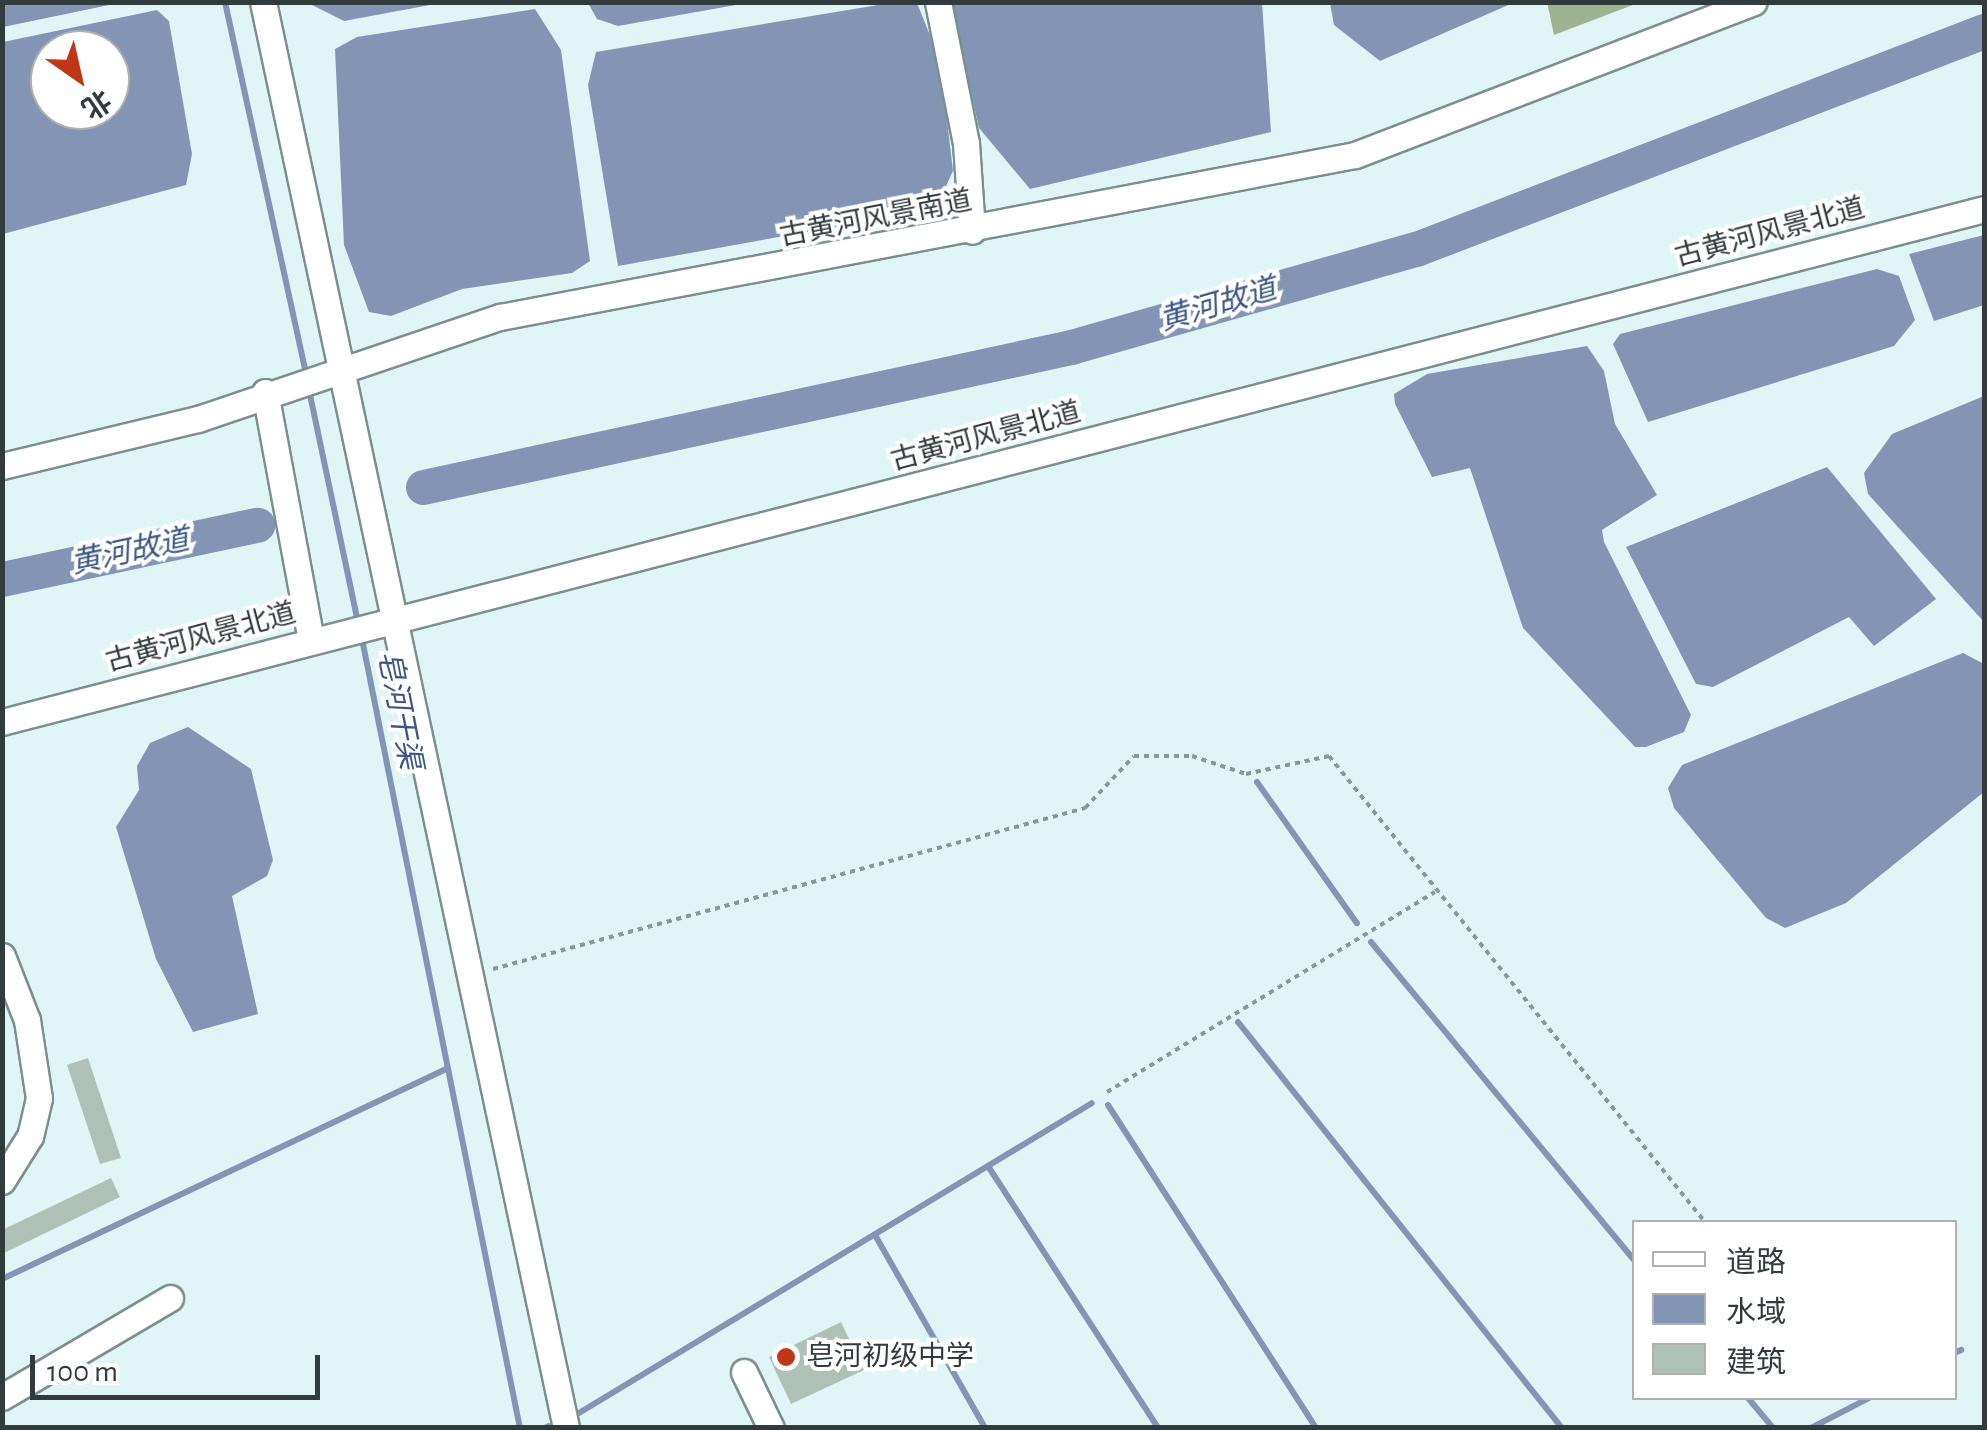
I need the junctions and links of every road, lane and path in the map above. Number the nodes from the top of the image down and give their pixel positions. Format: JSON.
{"nodes":[{"id":1,"x":262,"y":2,"type":"edge"},
{"id":2,"x":938,"y":2,"type":"edge"},
{"id":3,"x":1754,"y":2,"type":"edge"},
{"id":4,"x":1984,"y":209,"type":"edge"},
{"id":5,"x":972,"y":231,"type":"junction"},
{"id":6,"x":343,"y":374,"type":"junction"},
{"id":7,"x":265,"y":392,"type":"junction"},
{"id":8,"x":2,"y":466,"type":"edge"},
{"id":9,"x":388,"y":622,"type":"junction"},
{"id":10,"x":318,"y":638,"type":"junction"},
{"id":11,"x":2,"y":722,"type":"edge"},
{"id":12,"x":1436,"y":892,"type":"junction"},
{"id":13,"x":2,"y":956,"type":"edge"},
{"id":14,"x":469,"y":976,"type":"junction"},
{"id":15,"x":1107,"y":1092,"type":"dead end"},
{"id":16,"x":2,"y":1181,"type":"edge"},
{"id":17,"x":1703,"y":1220,"type":"edge"},
{"id":18,"x":170,"y":1298,"type":"dead end"},
{"id":19,"x":744,"y":1372,"type":"dead end"},
{"id":20,"x":2,"y":1397,"type":"edge"},
{"id":21,"x":566,"y":1428,"type":"edge"},
{"id":22,"x":772,"y":1428,"type":"edge"}],
"edges":[{"from":1,"to":6,"type":"street"},
{"from":2,"to":5,"type":"street"},
{"from":3,"to":5,"type":"street","name":"古黄河风景南道"},
{"from":4,"to":9,"type":"street","name":"古黄河风景北道"},
{"from":5,"to":6,"type":"street","name":"古黄河风景南道"},
{"from":6,"to":7,"type":"street","name":"古黄河风景南道"},
{"from":6,"to":9,"type":"street"},
{"from":7,"to":8,"type":"street","name":"古黄河风景南道"},
{"from":7,"to":10,"type":"street"},
{"from":9,"to":10,"type":"street","name":"古黄河风景北道"},
{"from":9,"to":14,"type":"street"},
{"from":10,"to":11,"type":"street","name":"古黄河风景北道"},
{"from":12,"to":14,"type":"path"},
{"from":12,"to":15,"type":"path"},
{"from":12,"to":17,"type":"path"},
{"from":13,"to":16,"type":"street"},
{"from":14,"to":21,"type":"street"},
{"from":18,"to":20,"type":"street"},
{"from":19,"to":22,"type":"street"}]}
